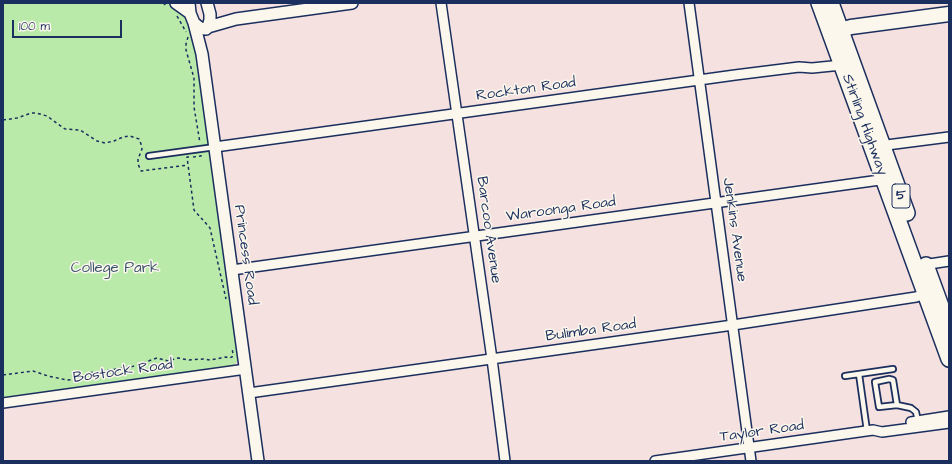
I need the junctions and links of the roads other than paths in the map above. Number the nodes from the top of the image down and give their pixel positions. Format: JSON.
{"nodes":[{"id":1,"x":207,"y":3,"type":"edge"},
{"id":2,"x":352,"y":3,"type":"edge"},
{"id":3,"x":441,"y":3,"type":"edge"},
{"id":4,"x":689,"y":3,"type":"edge"},
{"id":5,"x":819,"y":3,"type":"edge"},
{"id":6,"x":831,"y":3,"type":"edge"},
{"id":7,"x":330,"y":4,"type":"edge"},
{"id":8,"x":175,"y":9,"type":"edge"},
{"id":9,"x":191,"y":13,"type":"edge"},
{"id":10,"x":210,"y":14,"type":"junction"},
{"id":11,"x":949,"y":14,"type":"edge"},
{"id":12,"x":236,"y":19,"type":"junction"},
{"id":13,"x":207,"y":28,"type":"junction"},
{"id":14,"x":836,"y":31,"type":"junction"},
{"id":15,"x":202,"y":54,"type":"junction"},
{"id":16,"x":842,"y":65,"type":"junction"},
{"id":17,"x":699,"y":80,"type":"junction"},
{"id":18,"x":457,"y":114,"type":"junction"},
{"id":19,"x":949,"y":137,"type":"edge"},
{"id":20,"x":877,"y":147,"type":"junction"},
{"id":21,"x":215,"y":148,"type":"junction"},
{"id":22,"x":149,"y":156,"type":"dead end"},
{"id":23,"x":889,"y":179,"type":"junction"},
{"id":24,"x":717,"y":203,"type":"junction"},
{"id":25,"x":474,"y":236,"type":"junction"},
{"id":26,"x":949,"y":261,"type":"edge"},
{"id":27,"x":921,"y":266,"type":"junction"},
{"id":28,"x":232,"y":270,"type":"junction"},
{"id":29,"x":930,"y":292,"type":"junction"},
{"id":30,"x":733,"y":325,"type":"junction"},
{"id":31,"x":949,"y":328,"type":"edge"},
{"id":32,"x":492,"y":359,"type":"junction"},
{"id":33,"x":949,"y":359,"type":"edge"},
{"id":34,"x":246,"y":369,"type":"junction"},
{"id":35,"x":893,"y":369,"type":"dead end"},
{"id":36,"x":859,"y":374,"type":"junction"},
{"id":37,"x":844,"y":376,"type":"dead end"},
{"id":38,"x":249,"y":393,"type":"junction"},
{"id":39,"x":3,"y":403,"type":"edge"},
{"id":40,"x":897,"y":405,"type":"junction"},
{"id":41,"x":949,"y":416,"type":"edge"},
{"id":42,"x":918,"y":421,"type":"junction"},
{"id":43,"x":949,"y":423,"type":"edge"},
{"id":44,"x":870,"y":431,"type":"junction"},
{"id":45,"x":750,"y":448,"type":"junction"},
{"id":46,"x":258,"y":461,"type":"edge"},
{"id":47,"x":505,"y":461,"type":"edge"},
{"id":48,"x":655,"y":461,"type":"edge"},
{"id":49,"x":751,"y":461,"type":"edge"}],
"edges":[{"from":1,"to":10,"type":"street"},
{"from":2,"to":7,"type":"street"},
{"from":3,"to":18,"type":"street","name":"Barcoo Avenue"},
{"from":4,"to":17,"type":"street","name":"Jenkins Avenue"},
{"from":5,"to":14,"type":"highway","name":"Stirling Highway","number":"5"},
{"from":6,"to":14,"type":"highway","name":"Stirling Highway","number":"5"},
{"from":7,"to":12,"type":"street"},
{"from":8,"to":9,"type":"street"},
{"from":9,"to":13,"type":"street"},
{"from":9,"to":15,"type":"street","name":"Princess Road"},
{"from":10,"to":12,"type":"street"},
{"from":10,"to":13,"type":"street","name":"Princess Road"},
{"from":11,"to":14,"type":"main road"},
{"from":12,"to":13,"type":"street"},
{"from":13,"to":15,"type":"street","name":"Princess Road"},
{"from":14,"to":16,"type":"highway","name":"Stirling Highway","number":"5"},
{"from":14,"to":20,"type":"highway","name":"Stirling Highway","number":"5"},
{"from":15,"to":21,"type":"street","name":"Princess Road"},
{"from":16,"to":17,"type":"street","name":"Rockton Road"},
{"from":16,"to":20,"type":"highway","name":"Stirling Highway","number":"5"},
{"from":17,"to":18,"type":"street","name":"Rockton Road"},
{"from":17,"to":24,"type":"street","name":"Jenkins Avenue"},
{"from":18,"to":21,"type":"street","name":"Rockton Road"},
{"from":18,"to":25,"type":"street","name":"Barcoo Avenue"},
{"from":19,"to":20,"type":"street"},
{"from":20,"to":23,"type":"highway","name":"Stirling Highway","number":"5"},
{"from":21,"to":22,"type":"lane"},
{"from":21,"to":28,"type":"street","name":"Princess Road"},
{"from":23,"to":24,"type":"street","name":"Waroonga Road"},
{"from":23,"to":27,"type":"highway","name":"Stirling Highway","number":"5"},
{"from":24,"to":25,"type":"street","name":"Waroonga Road"},
{"from":24,"to":30,"type":"street","name":"Jenkins Avenue"},
{"from":25,"to":28,"type":"street","name":"Waroonga Road"},
{"from":25,"to":32,"type":"street","name":"Barcoo Avenue"},
{"from":26,"to":27,"type":"street"},
{"from":27,"to":29,"type":"highway","name":"Stirling Highway","number":"5"},
{"from":28,"to":34,"type":"street","name":"Princess Road"},
{"from":29,"to":30,"type":"street","name":"Bulimba Road"},
{"from":29,"to":31,"type":"highway","name":"Stirling Highway","number":"5"},
{"from":29,"to":33,"type":"highway","name":"Stirling Highway","number":"5"},
{"from":30,"to":32,"type":"street","name":"Bulimba Road"},
{"from":30,"to":45,"type":"street","name":"Jenkins Avenue"},
{"from":32,"to":38,"type":"street","name":"Bulimba Road"},
{"from":32,"to":47,"type":"street","name":"Barcoo Avenue"},
{"from":34,"to":38,"type":"street","name":"Princess Road"},
{"from":34,"to":39,"type":"street","name":"Bostock Road"},
{"from":35,"to":36,"type":"lane"},
{"from":36,"to":37,"type":"lane"},
{"from":36,"to":44,"type":"lane"},
{"from":38,"to":46,"type":"street","name":"Princess Road"},
{"from":40,"to":40,"type":"lane"},
{"from":40,"to":42,"type":"lane"},
{"from":41,"to":42,"type":"street","name":"Taylor Road"},
{"from":42,"to":44,"type":"street","name":"Taylor Road"},
{"from":43,"to":44,"type":"street","name":"Taylor Road"},
{"from":44,"to":45,"type":"street","name":"Taylor Road"},
{"from":45,"to":48,"type":"street","name":"Taylor Road"},
{"from":45,"to":49,"type":"street","name":"Jenkins Avenue"}]}
